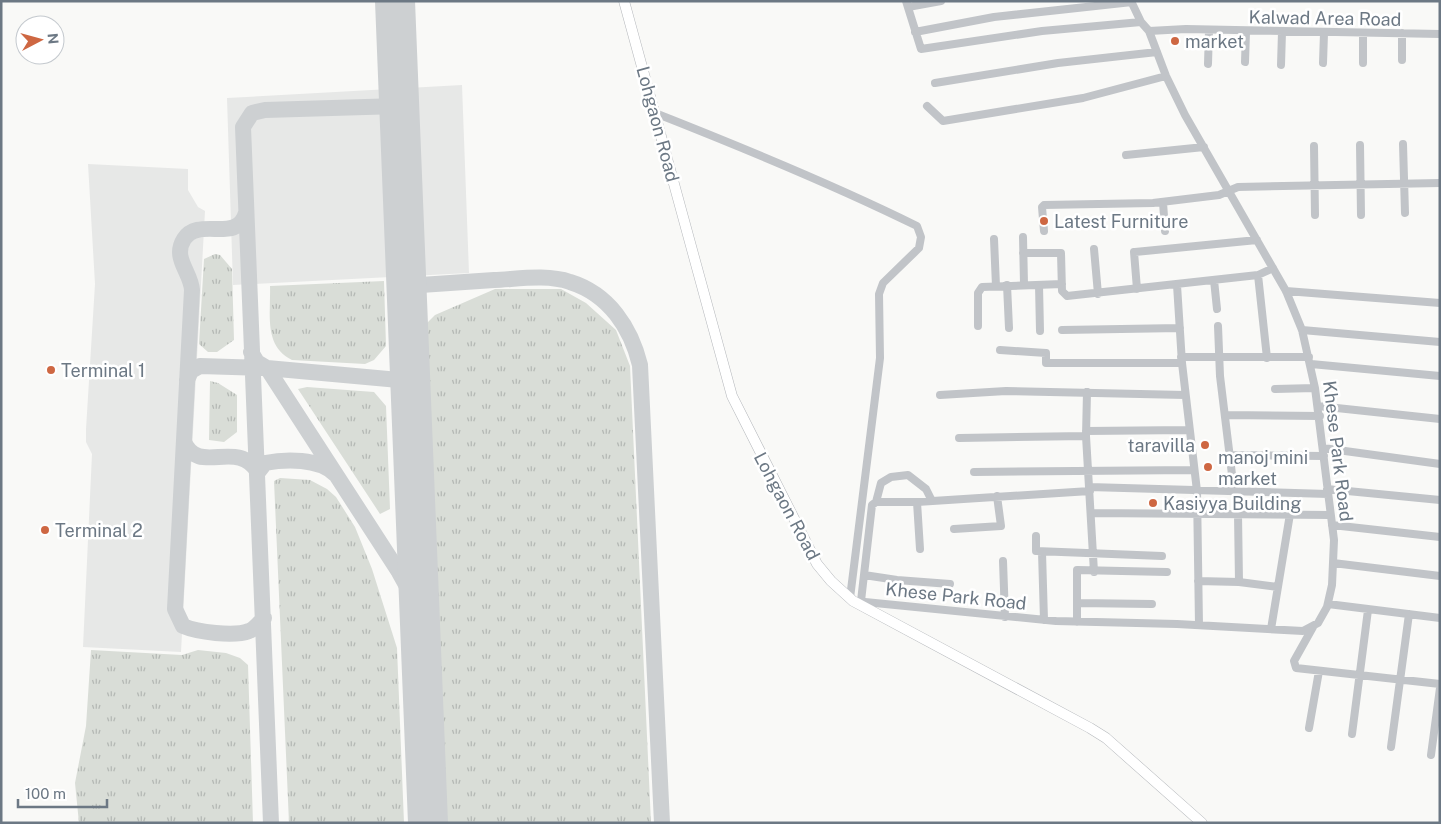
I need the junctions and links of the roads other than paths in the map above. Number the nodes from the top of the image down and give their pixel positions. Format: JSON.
{"nodes":[{"id":1,"x":624,"y":1,"type":"edge"},
{"id":2,"x":941,"y":1,"type":"edge"},
{"id":3,"x":1132,"y":2,"type":"edge"},
{"id":4,"x":907,"y":4,"type":"edge"},
{"id":5,"x":1141,"y":22,"type":"junction"},
{"id":6,"x":1209,"y":30,"type":"junction"},
{"id":7,"x":1149,"y":31,"type":"junction"},
{"id":8,"x":915,"y":32,"type":"junction"},
{"id":9,"x":1246,"y":32,"type":"junction"},
{"id":10,"x":1282,"y":32,"type":"junction"},
{"id":11,"x":1324,"y":33,"type":"junction"},
{"id":12,"x":1363,"y":33,"type":"junction"},
{"id":13,"x":1402,"y":33,"type":"junction"},
{"id":14,"x":1440,"y":34,"type":"edge"},
{"id":15,"x":1157,"y":52,"type":"junction"},
{"id":16,"x":1402,"y":60,"type":"dead end"},
{"id":17,"x":1245,"y":62,"type":"dead end"},
{"id":18,"x":1323,"y":63,"type":"dead end"},
{"id":19,"x":1364,"y":63,"type":"dead end"},
{"id":20,"x":1208,"y":64,"type":"dead end"},
{"id":21,"x":1281,"y":65,"type":"dead end"},
{"id":22,"x":1166,"y":76,"type":"junction"},
{"id":23,"x":935,"y":83,"type":"dead end"},
{"id":24,"x":927,"y":106,"type":"dead end"},
{"id":25,"x":655,"y":113,"type":"junction"},
{"id":26,"x":1403,"y":144,"type":"dead end"},
{"id":27,"x":1360,"y":145,"type":"dead end"},
{"id":28,"x":1314,"y":146,"type":"dead end"},
{"id":29,"x":1204,"y":147,"type":"junction"},
{"id":30,"x":1126,"y":155,"type":"dead end"},
{"id":31,"x":1404,"y":183,"type":"junction"},
{"id":32,"x":1440,"y":183,"type":"edge"},
{"id":33,"x":1361,"y":184,"type":"junction"},
{"id":34,"x":1314,"y":185,"type":"junction"},
{"id":35,"x":1229,"y":191,"type":"junction"},
{"id":36,"x":1163,"y":202,"type":"junction"},
{"id":37,"x":1405,"y":213,"type":"dead end"},
{"id":38,"x":1314,"y":215,"type":"dead end"},
{"id":39,"x":1361,"y":215,"type":"dead end"},
{"id":40,"x":1044,"y":231,"type":"dead end"},
{"id":41,"x":1165,"y":231,"type":"dead end"},
{"id":42,"x":1022,"y":236,"type":"dead end"},
{"id":43,"x":994,"y":240,"type":"dead end"},
{"id":44,"x":1257,"y":240,"type":"junction"},
{"id":45,"x":1094,"y":250,"type":"dead end"},
{"id":46,"x":1023,"y":253,"type":"junction"},
{"id":47,"x":1273,"y":268,"type":"junction"},
{"id":48,"x":1258,"y":275,"type":"junction"},
{"id":49,"x":1214,"y":280,"type":"junction"},
{"id":50,"x":1024,"y":284,"type":"junction"},
{"id":51,"x":1062,"y":284,"type":"junction"},
{"id":52,"x":1008,"y":285,"type":"junction"},
{"id":53,"x":1039,"y":285,"type":"junction"},
{"id":54,"x":1177,"y":285,"type":"junction"},
{"id":55,"x":996,"y":286,"type":"junction"},
{"id":56,"x":1137,"y":289,"type":"junction"},
{"id":57,"x":1286,"y":291,"type":"junction"},
{"id":58,"x":1098,"y":294,"type":"junction"},
{"id":59,"x":1440,"y":302,"type":"edge"},
{"id":60,"x":1217,"y":309,"type":"dead end"},
{"id":61,"x":978,"y":326,"type":"dead end"},
{"id":62,"x":1218,"y":326,"type":"dead end"},
{"id":63,"x":1009,"y":328,"type":"dead end"},
{"id":64,"x":1180,"y":328,"type":"junction"},
{"id":65,"x":1062,"y":330,"type":"dead end"},
{"id":66,"x":1302,"y":330,"type":"junction"},
{"id":67,"x":1040,"y":331,"type":"dead end"},
{"id":68,"x":1440,"y":342,"type":"edge"},
{"id":69,"x":1000,"y":350,"type":"dead end"},
{"id":70,"x":1219,"y":358,"type":"junction"},
{"id":71,"x":1267,"y":358,"type":"junction"},
{"id":72,"x":1182,"y":360,"type":"junction"},
{"id":73,"x":1310,"y":360,"type":"junction"},
{"id":74,"x":1440,"y":376,"type":"edge"},
{"id":75,"x":1315,"y":388,"type":"junction"},
{"id":76,"x":1275,"y":389,"type":"dead end"},
{"id":77,"x":1087,"y":392,"type":"junction"},
{"id":78,"x":1185,"y":395,"type":"junction"},
{"id":79,"x":940,"y":396,"type":"dead end"},
{"id":80,"x":1318,"y":406,"type":"junction"},
{"id":81,"x":1225,"y":415,"type":"junction"},
{"id":82,"x":1320,"y":416,"type":"junction"},
{"id":83,"x":1440,"y":419,"type":"edge"},
{"id":84,"x":1189,"y":430,"type":"junction"},
{"id":85,"x":1086,"y":433,"type":"junction"},
{"id":86,"x":959,"y":438,"type":"dead end"},
{"id":87,"x":1323,"y":452,"type":"junction"},
{"id":88,"x":1229,"y":455,"type":"junction"},
{"id":89,"x":1440,"y":464,"type":"edge"},
{"id":90,"x":1089,"y":470,"type":"junction"},
{"id":91,"x":1194,"y":470,"type":"junction"},
{"id":92,"x":974,"y":472,"type":"dead end"},
{"id":93,"x":1090,"y":489,"type":"junction"},
{"id":94,"x":1197,"y":490,"type":"junction"},
{"id":95,"x":1234,"y":491,"type":"junction"},
{"id":96,"x":1327,"y":491,"type":"junction"},
{"id":97,"x":997,"y":496,"type":"junction"},
{"id":98,"x":1440,"y":500,"type":"edge"},
{"id":99,"x":932,"y":501,"type":"junction"},
{"id":100,"x":876,"y":502,"type":"junction"},
{"id":101,"x":917,"y":502,"type":"junction"},
{"id":102,"x":1092,"y":513,"type":"junction"},
{"id":103,"x":1198,"y":514,"type":"junction"},
{"id":104,"x":1238,"y":514,"type":"junction"},
{"id":105,"x":1290,"y":514,"type":"junction"},
{"id":106,"x":1330,"y":515,"type":"junction"},
{"id":107,"x":1332,"y":525,"type":"junction"},
{"id":108,"x":954,"y":529,"type":"dead end"},
{"id":109,"x":1036,"y":536,"type":"dead end"},
{"id":110,"x":1440,"y":537,"type":"edge"},
{"id":111,"x":920,"y":549,"type":"dead end"},
{"id":112,"x":1042,"y":552,"type":"junction"},
{"id":113,"x":1094,"y":554,"type":"junction"},
{"id":114,"x":1162,"y":556,"type":"dead end"},
{"id":115,"x":1004,"y":561,"type":"dead end"},
{"id":116,"x":1333,"y":564,"type":"junction"},
{"id":117,"x":1094,"y":572,"type":"junction"},
{"id":118,"x":1167,"y":572,"type":"dead end"},
{"id":119,"x":864,"y":575,"type":"junction"},
{"id":120,"x":1440,"y":576,"type":"edge"},
{"id":121,"x":1198,"y":581,"type":"junction"},
{"id":122,"x":1238,"y":582,"type":"junction"},
{"id":123,"x":950,"y":584,"type":"dead end"},
{"id":124,"x":1278,"y":587,"type":"junction"},
{"id":125,"x":855,"y":600,"type":"junction"},
{"id":126,"x":1077,"y":602,"type":"junction"},
{"id":127,"x":1152,"y":604,"type":"dead end"},
{"id":128,"x":1328,"y":604,"type":"junction"},
{"id":129,"x":1368,"y":610,"type":"junction"},
{"id":130,"x":1409,"y":614,"type":"junction"},
{"id":131,"x":1005,"y":617,"type":"junction"},
{"id":132,"x":1440,"y":618,"type":"edge"},
{"id":133,"x":1044,"y":620,"type":"junction"},
{"id":134,"x":1077,"y":622,"type":"junction"},
{"id":135,"x":1199,"y":625,"type":"junction"},
{"id":136,"x":1313,"y":627,"type":"junction"},
{"id":137,"x":1272,"y":629,"type":"junction"},
{"id":138,"x":1319,"y":671,"type":"junction"},
{"id":139,"x":1359,"y":675,"type":"junction"},
{"id":140,"x":1401,"y":680,"type":"junction"},
{"id":141,"x":1440,"y":684,"type":"edge"},
{"id":142,"x":1440,"y":688,"type":"edge"},
{"id":143,"x":1309,"y":728,"type":"dead end"},
{"id":144,"x":1352,"y":734,"type":"dead end"},
{"id":145,"x":1391,"y":747,"type":"dead end"},
{"id":146,"x":1431,"y":755,"type":"dead end"},
{"id":147,"x":1202,"y":823,"type":"edge"}],
"edges":[{"from":1,"to":25,"type":"main road","name":"Lohgaon Road"},
{"from":2,"to":4,"type":"street"},
{"from":3,"to":5,"type":"street"},
{"from":3,"to":8,"type":"street"},
{"from":4,"to":8,"type":"street"},
{"from":5,"to":7,"type":"street"},
{"from":5,"to":8,"type":"street"},
{"from":6,"to":7,"type":"street","name":"Kalwad Area Road"},
{"from":6,"to":9,"type":"street","name":"Kalwad Area Road"},
{"from":6,"to":20,"type":"street"},
{"from":7,"to":15,"type":"street","name":"Khese Park Road"},
{"from":9,"to":10,"type":"street","name":"Kalwad Area Road"},
{"from":9,"to":17,"type":"street"},
{"from":10,"to":11,"type":"street","name":"Kalwad Area Road"},
{"from":10,"to":21,"type":"street"},
{"from":11,"to":12,"type":"street","name":"Kalwad Area Road"},
{"from":11,"to":18,"type":"street"},
{"from":12,"to":13,"type":"street","name":"Kalwad Area Road"},
{"from":12,"to":19,"type":"street"},
{"from":13,"to":14,"type":"street","name":"Kalwad Area Road"},
{"from":13,"to":16,"type":"street"},
{"from":15,"to":22,"type":"street","name":"Khese Park Road"},
{"from":15,"to":23,"type":"street"},
{"from":22,"to":24,"type":"street"},
{"from":22,"to":29,"type":"street","name":"Khese Park Road"},
{"from":25,"to":125,"type":"main road","name":"Lohgaon Road"},
{"from":25,"to":125,"type":"street"},
{"from":26,"to":31,"type":"street"},
{"from":27,"to":33,"type":"street"},
{"from":28,"to":34,"type":"street"},
{"from":29,"to":30,"type":"street"},
{"from":29,"to":35,"type":"street","name":"Khese Park Road"},
{"from":31,"to":32,"type":"street"},
{"from":31,"to":33,"type":"street"},
{"from":31,"to":37,"type":"street"},
{"from":33,"to":34,"type":"street"},
{"from":33,"to":39,"type":"street"},
{"from":34,"to":35,"type":"street"},
{"from":34,"to":38,"type":"street"},
{"from":35,"to":36,"type":"street"},
{"from":35,"to":44,"type":"street","name":"Khese Park Road"},
{"from":36,"to":40,"type":"street"},
{"from":36,"to":41,"type":"street"},
{"from":42,"to":46,"type":"street"},
{"from":43,"to":55,"type":"street"},
{"from":44,"to":47,"type":"street","name":"Khese Park Road"},
{"from":44,"to":56,"type":"street"},
{"from":45,"to":58,"type":"street"},
{"from":46,"to":50,"type":"street"},
{"from":46,"to":51,"type":"street"},
{"from":47,"to":48,"type":"street"},
{"from":47,"to":57,"type":"street","name":"Khese Park Road"},
{"from":48,"to":49,"type":"street"},
{"from":48,"to":71,"type":"street"},
{"from":49,"to":54,"type":"street"},
{"from":49,"to":60,"type":"street"},
{"from":50,"to":52,"type":"street"},
{"from":50,"to":53,"type":"street"},
{"from":51,"to":53,"type":"street"},
{"from":51,"to":58,"type":"street"},
{"from":52,"to":55,"type":"street"},
{"from":52,"to":63,"type":"street"},
{"from":53,"to":67,"type":"street"},
{"from":54,"to":56,"type":"street"},
{"from":54,"to":64,"type":"street"},
{"from":55,"to":61,"type":"street"},
{"from":56,"to":58,"type":"street"},
{"from":57,"to":59,"type":"street"},
{"from":57,"to":66,"type":"street","name":"Khese Park Road"},
{"from":62,"to":70,"type":"street"},
{"from":64,"to":65,"type":"street"},
{"from":64,"to":72,"type":"street"},
{"from":66,"to":68,"type":"street"},
{"from":66,"to":73,"type":"street","name":"Khese Park Road"},
{"from":69,"to":72,"type":"street"},
{"from":70,"to":71,"type":"street"},
{"from":70,"to":72,"type":"street"},
{"from":70,"to":81,"type":"street"},
{"from":71,"to":73,"type":"street"},
{"from":72,"to":78,"type":"street"},
{"from":73,"to":74,"type":"street"},
{"from":73,"to":75,"type":"street","name":"Khese Park Road"},
{"from":75,"to":76,"type":"street"},
{"from":75,"to":80,"type":"street","name":"Khese Park Road"},
{"from":77,"to":78,"type":"street"},
{"from":77,"to":79,"type":"street"},
{"from":77,"to":85,"type":"street"},
{"from":78,"to":84,"type":"street"},
{"from":80,"to":82,"type":"street","name":"Khese Park Road"},
{"from":80,"to":83,"type":"street"},
{"from":81,"to":82,"type":"street"},
{"from":81,"to":88,"type":"street"},
{"from":82,"to":87,"type":"street","name":"Khese Park Road"},
{"from":84,"to":85,"type":"street"},
{"from":84,"to":91,"type":"street"},
{"from":85,"to":86,"type":"street"},
{"from":85,"to":90,"type":"street"},
{"from":87,"to":88,"type":"street"},
{"from":87,"to":89,"type":"street"},
{"from":87,"to":96,"type":"street","name":"Khese Park Road"},
{"from":88,"to":95,"type":"street"},
{"from":90,"to":91,"type":"street"},
{"from":90,"to":92,"type":"street"},
{"from":90,"to":93,"type":"street"},
{"from":91,"to":94,"type":"street"},
{"from":93,"to":94,"type":"street"},
{"from":93,"to":97,"type":"street"},
{"from":93,"to":102,"type":"street"},
{"from":94,"to":95,"type":"street"},
{"from":94,"to":103,"type":"street"},
{"from":95,"to":96,"type":"street"},
{"from":96,"to":98,"type":"street"},
{"from":96,"to":106,"type":"street","name":"Khese Park Road"},
{"from":97,"to":99,"type":"street"},
{"from":97,"to":108,"type":"street"},
{"from":99,"to":100,"type":"street"},
{"from":99,"to":101,"type":"street"},
{"from":100,"to":101,"type":"street"},
{"from":100,"to":119,"type":"street"},
{"from":101,"to":111,"type":"street"},
{"from":102,"to":103,"type":"street"},
{"from":102,"to":113,"type":"street"},
{"from":103,"to":104,"type":"street"},
{"from":103,"to":121,"type":"street"},
{"from":104,"to":105,"type":"street"},
{"from":104,"to":122,"type":"street"},
{"from":105,"to":106,"type":"street"},
{"from":105,"to":124,"type":"street"},
{"from":106,"to":107,"type":"street","name":"Khese Park Road"},
{"from":107,"to":110,"type":"street"},
{"from":107,"to":116,"type":"street","name":"Khese Park Road"},
{"from":109,"to":112,"type":"street"},
{"from":112,"to":113,"type":"street"},
{"from":112,"to":133,"type":"street"},
{"from":113,"to":114,"type":"street"},
{"from":113,"to":117,"type":"street"},
{"from":115,"to":131,"type":"street"},
{"from":116,"to":120,"type":"street"},
{"from":116,"to":128,"type":"street","name":"Khese Park Road"},
{"from":117,"to":118,"type":"street"},
{"from":117,"to":126,"type":"street"},
{"from":119,"to":123,"type":"street"},
{"from":119,"to":125,"type":"street"},
{"from":121,"to":122,"type":"street"},
{"from":121,"to":135,"type":"street"},
{"from":122,"to":124,"type":"street"},
{"from":124,"to":137,"type":"street"},
{"from":125,"to":131,"type":"street","name":"Khese Park Road"},
{"from":125,"to":147,"type":"main road","name":"Lohgaon Road"},
{"from":126,"to":127,"type":"street"},
{"from":126,"to":134,"type":"street"},
{"from":128,"to":129,"type":"street"},
{"from":128,"to":136,"type":"street","name":"Khese Park Road"},
{"from":129,"to":130,"type":"street"},
{"from":129,"to":139,"type":"street"},
{"from":130,"to":132,"type":"street"},
{"from":130,"to":140,"type":"street"},
{"from":131,"to":133,"type":"street","name":"Khese Park Road"},
{"from":133,"to":134,"type":"street","name":"Khese Park Road"},
{"from":134,"to":135,"type":"street","name":"Khese Park Road"},
{"from":135,"to":137,"type":"street","name":"Khese Park Road"},
{"from":136,"to":137,"type":"street","name":"Khese Park Road"},
{"from":136,"to":138,"type":"street"},
{"from":138,"to":139,"type":"street"},
{"from":138,"to":143,"type":"street"},
{"from":139,"to":140,"type":"street"},
{"from":139,"to":144,"type":"street"},
{"from":140,"to":141,"type":"street"},
{"from":140,"to":145,"type":"street"},
{"from":142,"to":146,"type":"street"}]}
